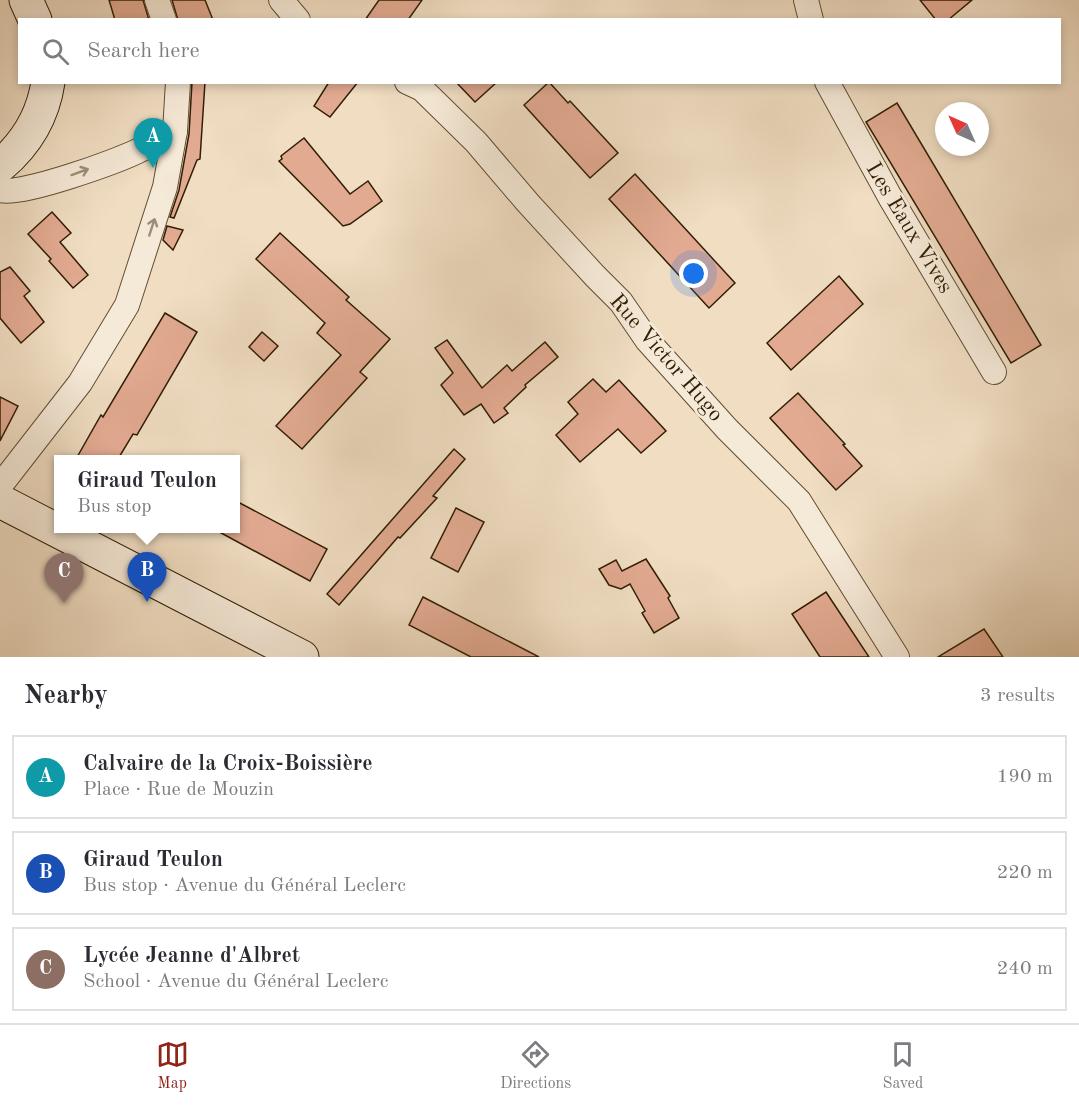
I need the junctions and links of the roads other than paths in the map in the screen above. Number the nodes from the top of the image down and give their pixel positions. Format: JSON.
{"nodes":[{"id":1,"x":26,"y":0,"type":"edge"},
{"id":2,"x":36,"y":0,"type":"edge"},
{"id":3,"x":158,"y":0,"type":"edge"},
{"id":4,"x":281,"y":0,"type":"edge"},
{"id":5,"x":806,"y":0,"type":"edge"},
{"id":6,"x":33,"y":18,"type":"edge"},
{"id":7,"x":43,"y":18,"type":"edge"},
{"id":8,"x":163,"y":18,"type":"edge"},
{"id":9,"x":296,"y":18,"type":"edge"},
{"id":10,"x":810,"y":18,"type":"edge"},
{"id":11,"x":38,"y":84,"type":"edge"},
{"id":12,"x":48,"y":84,"type":"edge"},
{"id":13,"x":177,"y":84,"type":"edge"},
{"id":14,"x":411,"y":84,"type":"edge"},
{"id":15,"x":827,"y":84,"type":"edge"},
{"id":16,"x":175,"y":131,"type":"junction"},
{"id":17,"x":0,"y":153,"type":"edge"},
{"id":18,"x":0,"y":166,"type":"edge"},
{"id":19,"x":0,"y":190,"type":"edge"},
{"id":20,"x":994,"y":372,"type":"dead end"},
{"id":21,"x":0,"y":486,"type":"edge"},
{"id":22,"x":0,"y":501,"type":"edge"},
{"id":23,"x":54,"y":529,"type":"edge"},
{"id":24,"x":62,"y":533,"type":"edge"},
{"id":25,"x":303,"y":657,"type":"edge"},
{"id":26,"x":897,"y":657,"type":"edge"}],
"edges":[{"from":1,"to":6,"type":"main road"},
{"from":2,"to":7,"type":"main road"},
{"from":3,"to":8,"type":"street"},
{"from":4,"to":9,"type":"street"},
{"from":5,"to":10,"type":"street"},
{"from":11,"to":17,"type":"main road"},
{"from":12,"to":18,"type":"main road"},
{"from":13,"to":16,"type":"street"},
{"from":14,"to":26,"type":"street","name":"Rue Victor Hugo"},
{"from":15,"to":20,"type":"street","name":"Les Eaux Vives"},
{"from":19,"to":16,"type":"street","one_way":true},
{"from":21,"to":16,"type":"street","one_way":true},
{"from":22,"to":23,"type":"main road"},
{"from":24,"to":25,"type":"main road"}]}
